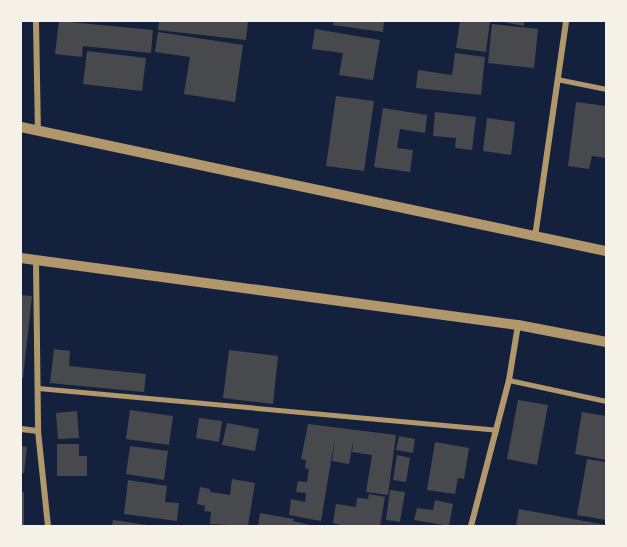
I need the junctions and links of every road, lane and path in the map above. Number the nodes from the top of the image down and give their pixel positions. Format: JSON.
{"nodes":[{"id":1,"x":36,"y":21,"type":"edge"},
{"id":2,"x":566,"y":21,"type":"edge"},
{"id":3,"x":557,"y":79,"type":"junction"},
{"id":4,"x":606,"y":89,"type":"edge"},
{"id":5,"x":21,"y":127,"type":"edge"},
{"id":6,"x":38,"y":131,"type":"junction"},
{"id":7,"x":535,"y":238,"type":"junction"},
{"id":8,"x":606,"y":251,"type":"edge"},
{"id":9,"x":21,"y":258,"type":"edge"},
{"id":10,"x":36,"y":260,"type":"junction"},
{"id":11,"x":518,"y":325,"type":"junction"},
{"id":12,"x":606,"y":342,"type":"edge"},
{"id":13,"x":508,"y":380,"type":"junction"},
{"id":14,"x":38,"y":388,"type":"junction"},
{"id":15,"x":606,"y":400,"type":"edge"},
{"id":16,"x":21,"y":429,"type":"edge"},
{"id":17,"x":38,"y":430,"type":"junction"},
{"id":18,"x":496,"y":430,"type":"junction"},
{"id":19,"x":48,"y":526,"type":"edge"},
{"id":20,"x":471,"y":526,"type":"edge"}],
"edges":[{"from":1,"to":6,"type":"street"},
{"from":2,"to":3,"type":"street"},
{"from":3,"to":4,"type":"lane"},
{"from":3,"to":7,"type":"street"},
{"from":5,"to":6,"type":"street"},
{"from":6,"to":7,"type":"street"},
{"from":7,"to":8,"type":"street"},
{"from":9,"to":10,"type":"street"},
{"from":10,"to":11,"type":"street"},
{"from":10,"to":14,"type":"street"},
{"from":11,"to":12,"type":"street"},
{"from":11,"to":13,"type":"street"},
{"from":13,"to":15,"type":"lane"},
{"from":13,"to":18,"type":"street"},
{"from":14,"to":17,"type":"street"},
{"from":14,"to":18,"type":"lane"},
{"from":16,"to":17,"type":"street"},
{"from":17,"to":19,"type":"street"},
{"from":18,"to":20,"type":"street"}]}
